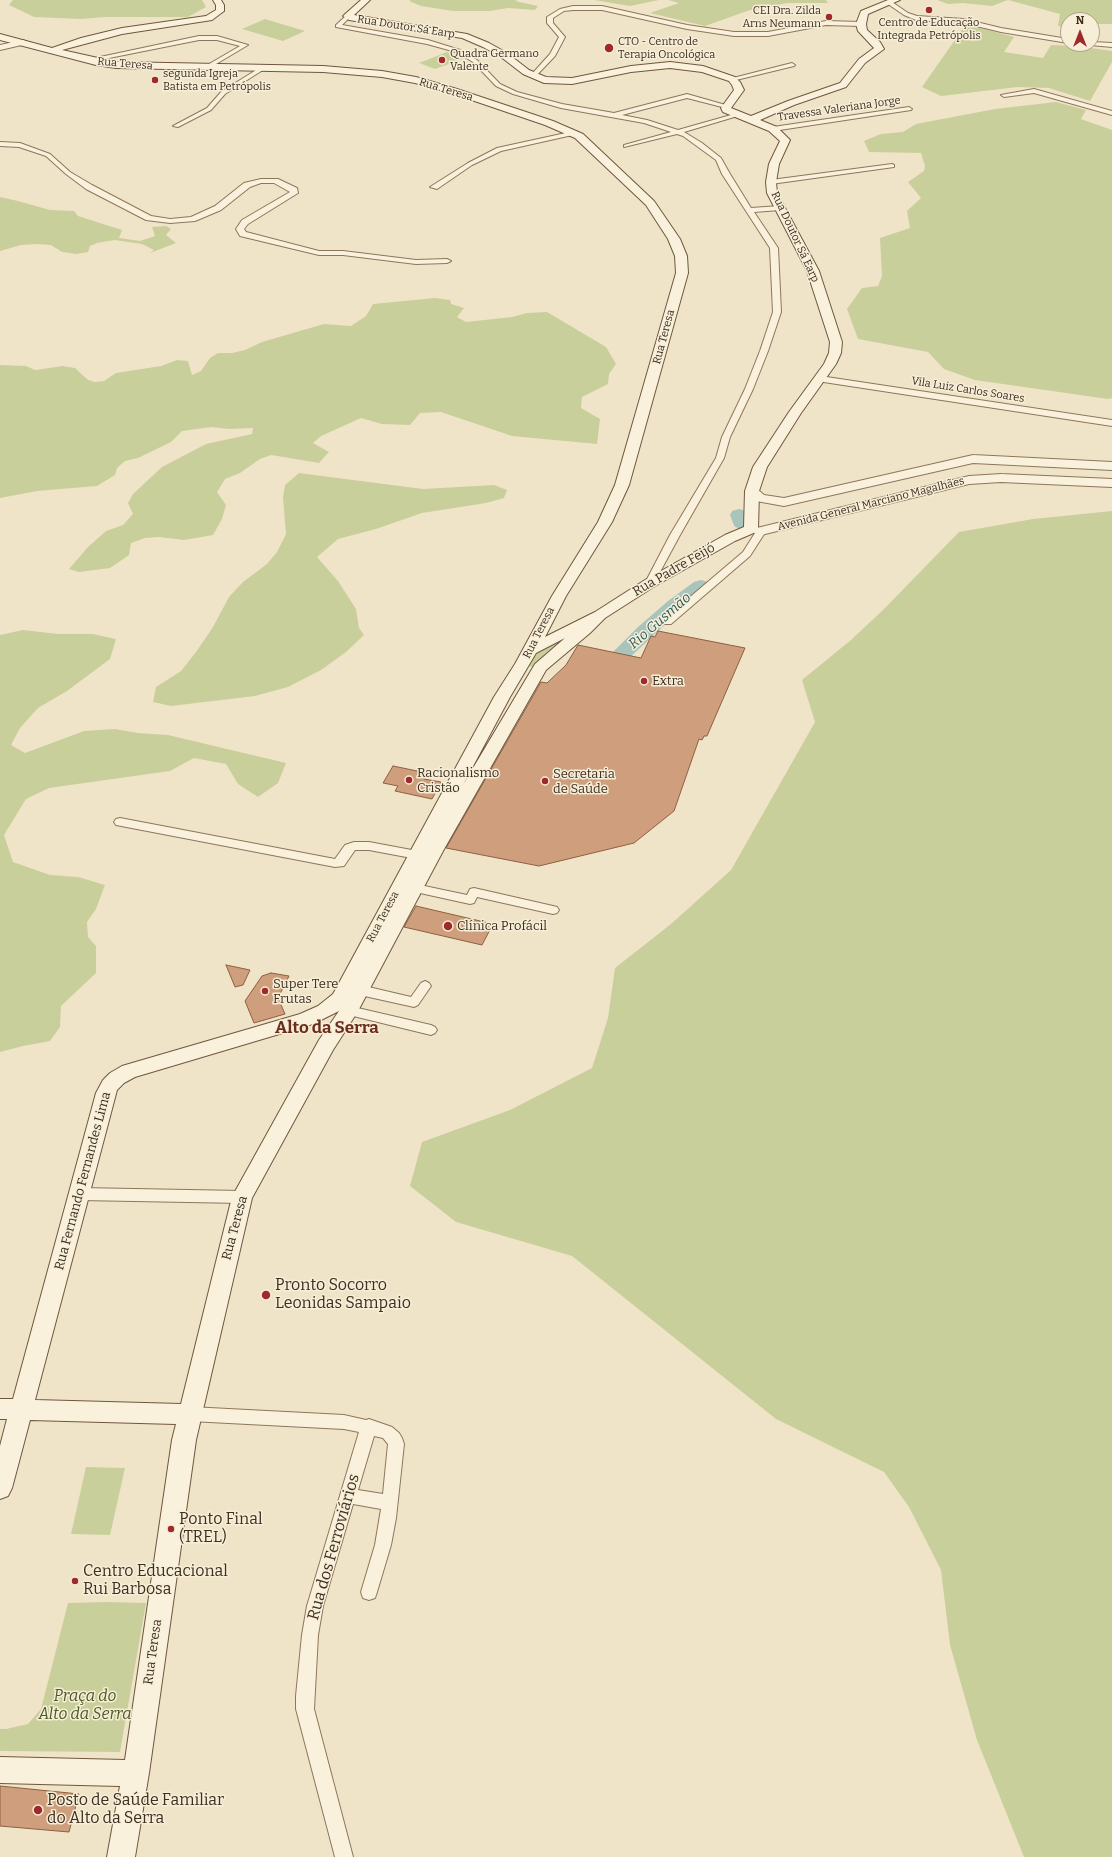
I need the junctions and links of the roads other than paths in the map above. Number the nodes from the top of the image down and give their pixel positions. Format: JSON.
{"nodes":[{"id":1,"x":217,"y":0,"type":"edge"},
{"id":2,"x":366,"y":0,"type":"edge"},
{"id":3,"x":893,"y":2,"type":"edge"},
{"id":4,"x":346,"y":17,"type":"junction"},
{"id":5,"x":376,"y":22,"type":"junction"},
{"id":6,"x":861,"y":24,"type":"junction"},
{"id":7,"x":364,"y":30,"type":"junction"},
{"id":8,"x":0,"y":37,"type":"edge"},
{"id":9,"x":1060,"y":40,"type":"edge"},
{"id":10,"x":23,"y":42,"type":"junction"},
{"id":11,"x":1100,"y":44,"type":"edge"},
{"id":12,"x":1112,"y":45,"type":"edge"},
{"id":13,"x":0,"y":48,"type":"edge"},
{"id":14,"x":54,"y":50,"type":"junction"},
{"id":15,"x":89,"y":60,"type":"junction"},
{"id":16,"x":792,"y":65,"type":"dead end"},
{"id":17,"x":206,"y":68,"type":"junction"},
{"id":18,"x":262,"y":68,"type":"junction"},
{"id":19,"x":533,"y":76,"type":"junction"},
{"id":20,"x":732,"y":79,"type":"junction"},
{"id":21,"x":1004,"y":95,"type":"dead end"},
{"id":22,"x":726,"y":106,"type":"junction"},
{"id":23,"x":909,"y":108,"type":"dead end"},
{"id":24,"x":1112,"y":113,"type":"edge"},
{"id":25,"x":617,"y":114,"type":"dead end"},
{"id":26,"x":733,"y":116,"type":"junction"},
{"id":27,"x":751,"y":120,"type":"junction"},
{"id":28,"x":176,"y":126,"type":"dead end"},
{"id":29,"x":773,"y":129,"type":"junction"},
{"id":30,"x":677,"y":132,"type":"junction"},
{"id":31,"x":575,"y":133,"type":"junction"},
{"id":32,"x":0,"y":144,"type":"edge"},
{"id":33,"x":626,"y":146,"type":"dead end"},
{"id":34,"x":892,"y":166,"type":"dead end"},
{"id":35,"x":771,"y":182,"type":"junction"},
{"id":36,"x":434,"y":187,"type":"dead end"},
{"id":37,"x":780,"y":208,"type":"junction"},
{"id":38,"x":749,"y":210,"type":"junction"},
{"id":39,"x":447,"y":261,"type":"dead end"},
{"id":40,"x":820,"y":379,"type":"junction"},
{"id":41,"x":1112,"y":423,"type":"edge"},
{"id":42,"x":1112,"y":466,"type":"edge"},
{"id":43,"x":1112,"y":483,"type":"edge"},
{"id":44,"x":752,"y":491,"type":"junction"},
{"id":45,"x":784,"y":502,"type":"junction"},
{"id":46,"x":751,"y":508,"type":"junction"},
{"id":47,"x":756,"y":530,"type":"junction"},
{"id":48,"x":650,"y":583,"type":"junction"},
{"id":49,"x":667,"y":622,"type":"dead end"},
{"id":50,"x":531,"y":661,"type":"junction"},
{"id":51,"x":120,"y":822,"type":"dead end"},
{"id":52,"x":417,"y":855,"type":"junction"},
{"id":53,"x":415,"y":888,"type":"junction"},
{"id":54,"x":553,"y":910,"type":"dead end"},
{"id":55,"x":425,"y":986,"type":"dead end"},
{"id":56,"x":360,"y":990,"type":"junction"},
{"id":57,"x":348,"y":1011,"type":"junction"},
{"id":58,"x":306,"y":1019,"type":"junction"},
{"id":59,"x":431,"y":1030,"type":"dead end"},
{"id":60,"x":326,"y":1045,"type":"junction"},
{"id":61,"x":80,"y":1194,"type":"junction"},
{"id":62,"x":242,"y":1197,"type":"junction"},
{"id":63,"x":10,"y":1409,"type":"edge"},
{"id":64,"x":190,"y":1414,"type":"junction"},
{"id":65,"x":368,"y":1426,"type":"junction"},
{"id":66,"x":0,"y":1488,"type":"edge"},
{"id":67,"x":348,"y":1496,"type":"junction"},
{"id":68,"x":390,"y":1503,"type":"junction"},
{"id":69,"x":369,"y":1592,"type":"dead end"},
{"id":70,"x":0,"y":1770,"type":"edge"},
{"id":71,"x":136,"y":1773,"type":"junction"},
{"id":72,"x":121,"y":1857,"type":"edge"},
{"id":73,"x":344,"y":1857,"type":"edge"}],
"edges":[{"from":1,"to":14,"type":"main road"},
{"from":2,"to":4,"type":"main road"},
{"from":3,"to":6,"type":"main road"},
{"from":3,"to":9,"type":"street"},
{"from":4,"to":5,"type":"main road","name":"Rua Doutor Sá Earp"},
{"from":4,"to":7,"type":"street"},
{"from":5,"to":7,"type":"street"},
{"from":5,"to":19,"type":"main road","name":"Rua Doutor Sá Earp"},
{"from":6,"to":19,"type":"street"},
{"from":6,"to":27,"type":"main road"},
{"from":7,"to":30,"type":"street"},
{"from":8,"to":10,"type":"main road","name":"Rua Teresa"},
{"from":10,"to":13,"type":"street"},
{"from":10,"to":14,"type":"main road","name":"Rua Teresa"},
{"from":11,"to":12,"type":"street"},
{"from":14,"to":15,"type":"main road","name":"Rua Teresa"},
{"from":15,"to":17,"type":"main road","name":"Rua Teresa"},
{"from":15,"to":17,"type":"street"},
{"from":16,"to":20,"type":"street"},
{"from":17,"to":18,"type":"main road","name":"Rua Teresa"},
{"from":18,"to":28,"type":"street"},
{"from":18,"to":31,"type":"main road","name":"Rua Teresa"},
{"from":19,"to":20,"type":"main road","name":"Rua Doutor Sá Earp"},
{"from":20,"to":22,"type":"main road"},
{"from":21,"to":24,"type":"street"},
{"from":22,"to":25,"type":"street"},
{"from":22,"to":26,"type":"main road"},
{"from":23,"to":29,"type":"street","name":"Travessa Valeriana Jorge"},
{"from":26,"to":27,"type":"main road"},
{"from":26,"to":30,"type":"street"},
{"from":27,"to":29,"type":"main road"},
{"from":29,"to":35,"type":"main road","name":"Rua Doutor Sá Earp"},
{"from":30,"to":33,"type":"street"},
{"from":30,"to":38,"type":"street"},
{"from":31,"to":36,"type":"street"},
{"from":31,"to":50,"type":"main road","name":"Rua Teresa"},
{"from":32,"to":39,"type":"street"},
{"from":34,"to":35,"type":"street"},
{"from":35,"to":37,"type":"main road","name":"Rua Doutor Sá Earp"},
{"from":37,"to":38,"type":"street"},
{"from":37,"to":40,"type":"main road","name":"Rua Doutor Sá Earp"},
{"from":38,"to":48,"type":"street"},
{"from":40,"to":41,"type":"street","name":"Vila Luiz Carlos Soares"},
{"from":40,"to":44,"type":"main road","name":"Rua Doutor Sá Earp"},
{"from":42,"to":45,"type":"street","name":"Avenida General Marciano Magalhães"},
{"from":43,"to":47,"type":"street","name":"Avenida General Marciano Magalhães"},
{"from":44,"to":45,"type":"street","name":"Avenida General Marciano Magalhães"},
{"from":44,"to":46,"type":"main road","name":"Rua Doutor Sá Earp"},
{"from":45,"to":46,"type":"street","name":"Avenida General Marciano Magalhães"},
{"from":46,"to":47,"type":"main road","name":"Rua Doutor Sá Earp"},
{"from":47,"to":48,"type":"main road","name":"Rua Padre Feijó"},
{"from":47,"to":49,"type":"street"},
{"from":48,"to":50,"type":"main road","name":"Rua Padre Feijó"},
{"from":50,"to":52,"type":"main road","name":"Rua Teresa"},
{"from":50,"to":53,"type":"main road","name":"Rua Teresa"},
{"from":51,"to":52,"type":"street"},
{"from":52,"to":58,"type":"main road","name":"Rua Teresa"},
{"from":53,"to":54,"type":"street"},
{"from":53,"to":56,"type":"main road","name":"Rua Teresa"},
{"from":55,"to":56,"type":"street"},
{"from":56,"to":57,"type":"main road","name":"Rua Teresa"},
{"from":57,"to":59,"type":"street"},
{"from":57,"to":60,"type":"main road","name":"Rua Teresa"},
{"from":58,"to":60,"type":"main road"},
{"from":58,"to":61,"type":"main road","name":"Rua Fernando Fernandes Lima"},
{"from":60,"to":62,"type":"main road","name":"Rua Teresa"},
{"from":61,"to":62,"type":"street"},
{"from":61,"to":63,"type":"main road","name":"Rua Fernando Fernandes Lima"},
{"from":62,"to":64,"type":"main road","name":"Rua Teresa"},
{"from":63,"to":64,"type":"main road"},
{"from":63,"to":66,"type":"main road","name":"Rua Fernando Fernandes Lima"},
{"from":64,"to":65,"type":"street"},
{"from":64,"to":71,"type":"main road","name":"Rua Teresa"},
{"from":65,"to":67,"type":"street","name":"Rua dos Ferroviários"},
{"from":65,"to":68,"type":"street"},
{"from":67,"to":68,"type":"street"},
{"from":67,"to":73,"type":"street","name":"Rua dos Ferroviários"},
{"from":68,"to":69,"type":"street"},
{"from":70,"to":71,"type":"main road"},
{"from":71,"to":72,"type":"main road","name":"Rua Teresa"}]}
